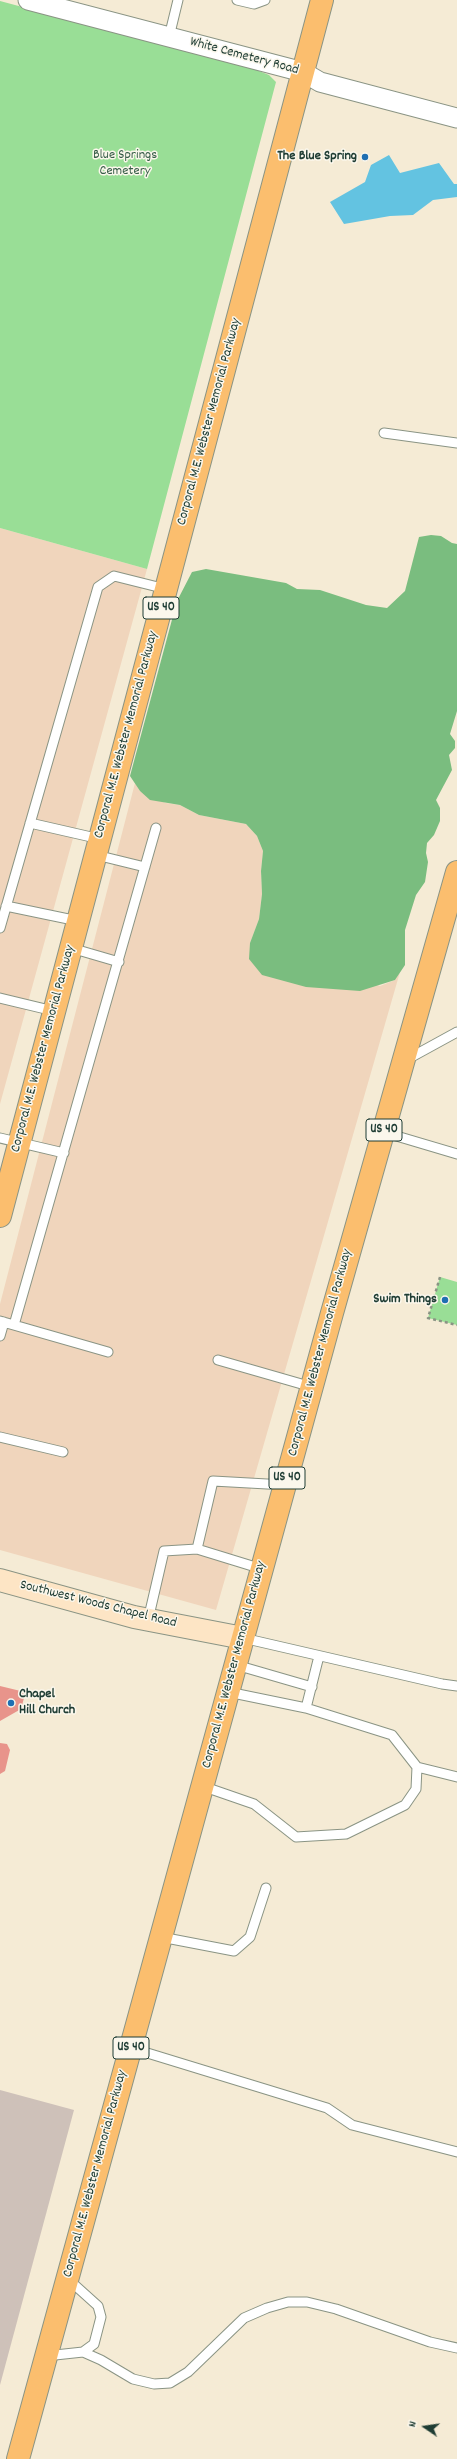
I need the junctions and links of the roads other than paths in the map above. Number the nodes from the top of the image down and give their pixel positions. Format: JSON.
{"nodes":[{"id":1,"x":28,"y":0,"type":"edge"},
{"id":2,"x":178,"y":0,"type":"edge"},
{"id":3,"x":237,"y":0,"type":"edge"},
{"id":4,"x":265,"y":0,"type":"edge"},
{"id":5,"x":322,"y":0,"type":"edge"},
{"id":6,"x":169,"y":37,"type":"junction"},
{"id":7,"x":303,"y":72,"type":"junction"},
{"id":8,"x":457,"y":118,"type":"edge"},
{"id":9,"x":384,"y":433,"type":"dead end"},
{"id":10,"x":457,"y":443,"type":"edge"},
{"id":11,"x":166,"y":589,"type":"junction"},
{"id":12,"x":30,"y":823,"type":"junction"},
{"id":13,"x":156,"y":828,"type":"dead end"},
{"id":14,"x":98,"y":847,"type":"junction"},
{"id":15,"x":145,"y":867,"type":"junction"},
{"id":16,"x":457,"y":872,"type":"edge"},
{"id":17,"x":6,"y":906,"type":"junction"},
{"id":18,"x":78,"y":922,"type":"junction"},
{"id":19,"x":0,"y":928,"type":"edge"},
{"id":20,"x":71,"y":948,"type":"junction"},
{"id":21,"x":119,"y":962,"type":"junction"},
{"id":22,"x":0,"y":998,"type":"edge"},
{"id":23,"x":54,"y":1012,"type":"junction"},
{"id":24,"x":457,"y":1032,"type":"edge"},
{"id":25,"x":403,"y":1062,"type":"junction"},
{"id":26,"x":383,"y":1132,"type":"junction"},
{"id":27,"x":10,"y":1140,"type":"edge"},
{"id":28,"x":64,"y":1153,"type":"junction"},
{"id":29,"x":457,"y":1154,"type":"edge"},
{"id":30,"x":0,"y":1216,"type":"edge"},
{"id":31,"x":2,"y":1322,"type":"edge"},
{"id":32,"x":14,"y":1325,"type":"junction"},
{"id":33,"x":0,"y":1336,"type":"edge"},
{"id":34,"x":108,"y":1352,"type":"dead end"},
{"id":35,"x":218,"y":1360,"type":"dead end"},
{"id":36,"x":312,"y":1387,"type":"junction"},
{"id":37,"x":0,"y":1437,"type":"edge"},
{"id":38,"x":63,"y":1452,"type":"dead end"},
{"id":39,"x":285,"y":1485,"type":"junction"},
{"id":40,"x":197,"y":1549,"type":"junction"},
{"id":41,"x":262,"y":1568,"type":"junction"},
{"id":42,"x":0,"y":1580,"type":"edge"},
{"id":43,"x":148,"y":1620,"type":"junction"},
{"id":44,"x":243,"y":1638,"type":"junction"},
{"id":45,"x":319,"y":1656,"type":"junction"},
{"id":46,"x":236,"y":1665,"type":"junction"},
{"id":47,"x":457,"y":1686,"type":"edge"},
{"id":48,"x":312,"y":1687,"type":"junction"},
{"id":49,"x":228,"y":1692,"type":"junction"},
{"id":50,"x":306,"y":1708,"type":"junction"},
{"id":51,"x":417,"y":1767,"type":"junction"},
{"id":52,"x":457,"y":1777,"type":"edge"},
{"id":53,"x":202,"y":1786,"type":"junction"},
{"id":54,"x":266,"y":1888,"type":"dead end"},
{"id":55,"x":161,"y":1937,"type":"junction"},
{"id":56,"x":131,"y":2048,"type":"junction"},
{"id":57,"x":457,"y":2152,"type":"edge"},
{"id":58,"x":68,"y":2279,"type":"junction"},
{"id":59,"x":457,"y":2348,"type":"edge"},
{"id":60,"x":83,"y":2352,"type":"junction"},
{"id":61,"x":46,"y":2356,"type":"junction"},
{"id":62,"x":18,"y":2459,"type":"edge"}],
"edges":[{"from":1,"to":6,"type":"street","name":"White Cemetery Road"},
{"from":2,"to":6,"type":"lane"},
{"from":3,"to":4,"type":"lane"},
{"from":5,"to":7,"type":"main road","name":"Corporal M.E. Webster Memorial Parkway","number":"US 40"},
{"from":6,"to":7,"type":"street","name":"White Cemetery Road"},
{"from":7,"to":8,"type":"street","name":"White Cemetery Road"},
{"from":7,"to":11,"type":"main road","name":"Corporal M.E. Webster Memorial Parkway","number":"US 40"},
{"from":9,"to":10,"type":"lane"},
{"from":11,"to":12,"type":"lane"},
{"from":11,"to":14,"type":"main road","name":"Corporal M.E. Webster Memorial Parkway","number":"US 40"},
{"from":12,"to":14,"type":"lane"},
{"from":12,"to":17,"type":"lane"},
{"from":13,"to":15,"type":"lane"},
{"from":14,"to":15,"type":"lane"},
{"from":14,"to":18,"type":"main road","name":"Corporal M.E. Webster Memorial Parkway","number":"US 40"},
{"from":15,"to":21,"type":"lane"},
{"from":16,"to":25,"type":"main road","name":"Corporal M.E. Webster Memorial Parkway","number":"US 40"},
{"from":17,"to":18,"type":"lane"},
{"from":17,"to":19,"type":"lane"},
{"from":18,"to":20,"type":"main road","name":"Corporal M.E. Webster Memorial Parkway","number":"US 40"},
{"from":20,"to":21,"type":"lane"},
{"from":20,"to":23,"type":"main road","name":"Corporal M.E. Webster Memorial Parkway","number":"US 40"},
{"from":21,"to":28,"type":"lane"},
{"from":22,"to":23,"type":"lane"},
{"from":23,"to":27,"type":"main road","name":"Corporal M.E. Webster Memorial Parkway","number":"US 40"},
{"from":24,"to":25,"type":"lane"},
{"from":25,"to":26,"type":"main road","name":"Corporal M.E. Webster Memorial Parkway","number":"US 40"},
{"from":26,"to":29,"type":"lane"},
{"from":26,"to":36,"type":"main road","name":"Corporal M.E. Webster Memorial Parkway","number":"US 40"},
{"from":27,"to":28,"type":"lane"},
{"from":27,"to":30,"type":"main road","name":"Corporal M.E. Webster Memorial Parkway","number":"US 40"},
{"from":28,"to":32,"type":"lane"},
{"from":31,"to":32,"type":"lane"},
{"from":31,"to":33,"type":"lane"},
{"from":32,"to":34,"type":"lane"},
{"from":35,"to":36,"type":"lane"},
{"from":36,"to":39,"type":"main road","name":"Corporal M.E. Webster Memorial Parkway","number":"US 40"},
{"from":37,"to":38,"type":"lane"},
{"from":39,"to":40,"type":"lane"},
{"from":39,"to":41,"type":"main road","name":"Corporal M.E. Webster Memorial Parkway","number":"US 40"},
{"from":40,"to":41,"type":"lane"},
{"from":40,"to":43,"type":"lane"},
{"from":41,"to":44,"type":"main road","name":"Corporal M.E. Webster Memorial Parkway","number":"US 40"},
{"from":42,"to":43,"type":"main road","name":"Southwest Woods Chapel Road"},
{"from":43,"to":44,"type":"main road","name":"Southwest Woods Chapel Road"},
{"from":44,"to":45,"type":"lane"},
{"from":44,"to":46,"type":"main road","name":"Corporal M.E. Webster Memorial Parkway","number":"US 40"},
{"from":45,"to":47,"type":"lane"},
{"from":45,"to":48,"type":"lane"},
{"from":46,"to":48,"type":"lane"},
{"from":46,"to":49,"type":"main road","name":"Corporal M.E. Webster Memorial Parkway","number":"US 40"},
{"from":48,"to":50,"type":"lane"},
{"from":49,"to":50,"type":"lane"},
{"from":49,"to":53,"type":"main road","name":"Corporal M.E. Webster Memorial Parkway","number":"US 40"},
{"from":50,"to":51,"type":"lane"},
{"from":51,"to":52,"type":"lane"},
{"from":51,"to":53,"type":"lane"},
{"from":53,"to":55,"type":"main road","name":"Corporal M.E. Webster Memorial Parkway","number":"US 40"},
{"from":54,"to":55,"type":"lane"},
{"from":55,"to":56,"type":"main road","name":"Corporal M.E. Webster Memorial Parkway","number":"US 40"},
{"from":56,"to":57,"type":"lane"},
{"from":56,"to":58,"type":"main road","name":"Corporal M.E. Webster Memorial Parkway","number":"US 40"},
{"from":58,"to":60,"type":"lane"},
{"from":58,"to":61,"type":"main road","name":"Corporal M.E. Webster Memorial Parkway","number":"US 40"},
{"from":59,"to":60,"type":"lane"},
{"from":60,"to":61,"type":"lane"},
{"from":61,"to":62,"type":"main road","name":"Corporal M.E. Webster Memorial Parkway","number":"US 40"}]}
